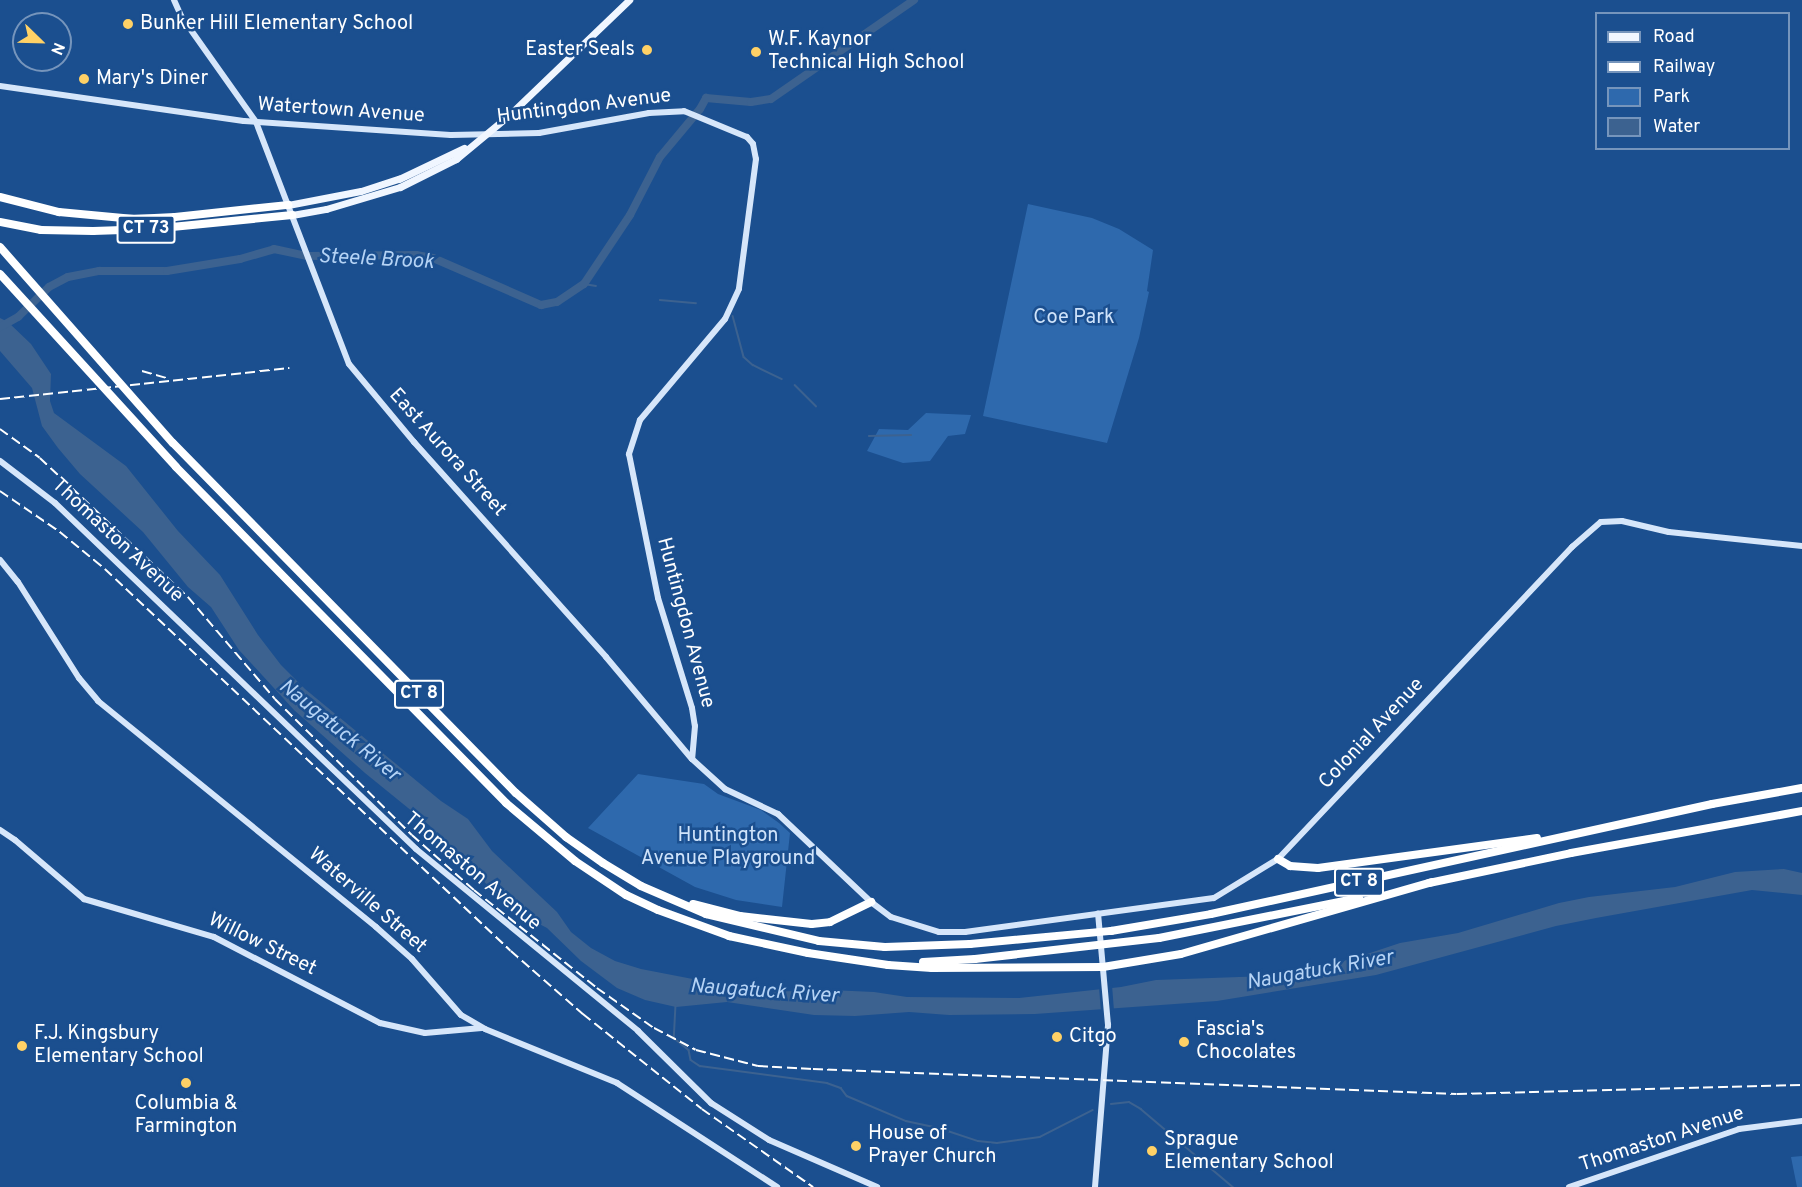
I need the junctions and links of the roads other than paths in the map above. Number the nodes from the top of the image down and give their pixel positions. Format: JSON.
{"nodes":[{"id":1,"x":174,"y":0,"type":"edge"},
{"id":2,"x":629,"y":0,"type":"edge"},
{"id":3,"x":0,"y":86,"type":"edge"},
{"id":4,"x":256,"y":122,"type":"junction"},
{"id":5,"x":484,"y":136,"type":"junction"},
{"id":6,"x":0,"y":197,"type":"edge"},
{"id":7,"x":288,"y":205,"type":"junction"},
{"id":8,"x":292,"y":215,"type":"junction"},
{"id":9,"x":0,"y":222,"type":"edge"},
{"id":10,"x":0,"y":247,"type":"edge"},
{"id":11,"x":0,"y":274,"type":"edge"},
{"id":12,"x":0,"y":461,"type":"edge"},
{"id":13,"x":1802,"y":546,"type":"edge"},
{"id":14,"x":0,"y":560,"type":"edge"},
{"id":15,"x":692,"y":759,"type":"junction"},
{"id":16,"x":1802,"y":788,"type":"edge"},
{"id":17,"x":1802,"y":811,"type":"edge"},
{"id":18,"x":1607,"y":827,"type":"junction"},
{"id":19,"x":0,"y":830,"type":"edge"},
{"id":20,"x":1278,"y":859,"type":"junction"},
{"id":21,"x":603,"y":863,"type":"junction"},
{"id":22,"x":1432,"y":882,"type":"junction"},
{"id":23,"x":871,"y":902,"type":"junction"},
{"id":24,"x":1098,"y":914,"type":"junction"},
{"id":25,"x":849,"y":959,"type":"junction"},
{"id":26,"x":1103,"y":967,"type":"junction"},
{"id":27,"x":461,"y":1015,"type":"junction"},
{"id":28,"x":482,"y":1028,"type":"junction"},
{"id":29,"x":457,"y":1031,"type":"junction"},
{"id":30,"x":1802,"y":1121,"type":"edge"},
{"id":31,"x":777,"y":1187,"type":"edge"},
{"id":32,"x":877,"y":1187,"type":"edge"},
{"id":33,"x":1095,"y":1187,"type":"edge"},
{"id":34,"x":1569,"y":1187,"type":"edge"}],
"edges":[{"from":1,"to":4,"type":"main road","name":"East Aurora Street"},
{"from":2,"to":5,"type":"main road","number":"CT 73"},
{"from":3,"to":4,"type":"main road","name":"Watertown Avenue"},
{"from":4,"to":5,"type":"main road","name":"Watertown Avenue"},
{"from":4,"to":7,"type":"main road","name":"East Aurora Street"},
{"from":5,"to":7,"type":"main road","number":"CT 73"},
{"from":5,"to":8,"type":"main road","number":"CT 73"},
{"from":5,"to":15,"type":"main road","name":"Huntingdon Avenue"},
{"from":6,"to":7,"type":"highway","number":"CT 73"},
{"from":7,"to":8,"type":"main road","name":"East Aurora Street"},
{"from":8,"to":9,"type":"highway","number":"CT 73"},
{"from":8,"to":15,"type":"main road","name":"East Aurora Street"},
{"from":10,"to":21,"type":"highway","number":"CT 8"},
{"from":11,"to":25,"type":"highway","number":"CT 8"},
{"from":12,"to":32,"type":"main road","name":"Thomaston Avenue"},
{"from":13,"to":20,"type":"main road","name":"Colonial Avenue"},
{"from":14,"to":27,"type":"main road","name":"Waterville Street"},
{"from":15,"to":23,"type":"main road"},
{"from":16,"to":18,"type":"highway","number":"CT 8"},
{"from":17,"to":22,"type":"highway","number":"CT 8"},
{"from":18,"to":20,"type":"highway"},
{"from":18,"to":21,"type":"highway","number":"CT 8"},
{"from":19,"to":29,"type":"main road","name":"Willow Street"},
{"from":20,"to":24,"type":"main road","name":"Colonial Avenue"},
{"from":21,"to":23,"type":"highway"},
{"from":22,"to":25,"type":"highway","number":"CT 8"},
{"from":22,"to":26,"type":"highway"},
{"from":23,"to":24,"type":"main road"},
{"from":24,"to":26,"type":"main road"},
{"from":25,"to":26,"type":"highway"},
{"from":26,"to":33,"type":"main road"},
{"from":27,"to":28,"type":"main road","name":"Waterville Street"},
{"from":27,"to":29,"type":"main road"},
{"from":28,"to":29,"type":"main road","name":"Willow Street"},
{"from":28,"to":31,"type":"main road","name":"Waterville Street"},
{"from":30,"to":34,"type":"main road","name":"Thomaston Avenue"}]}
